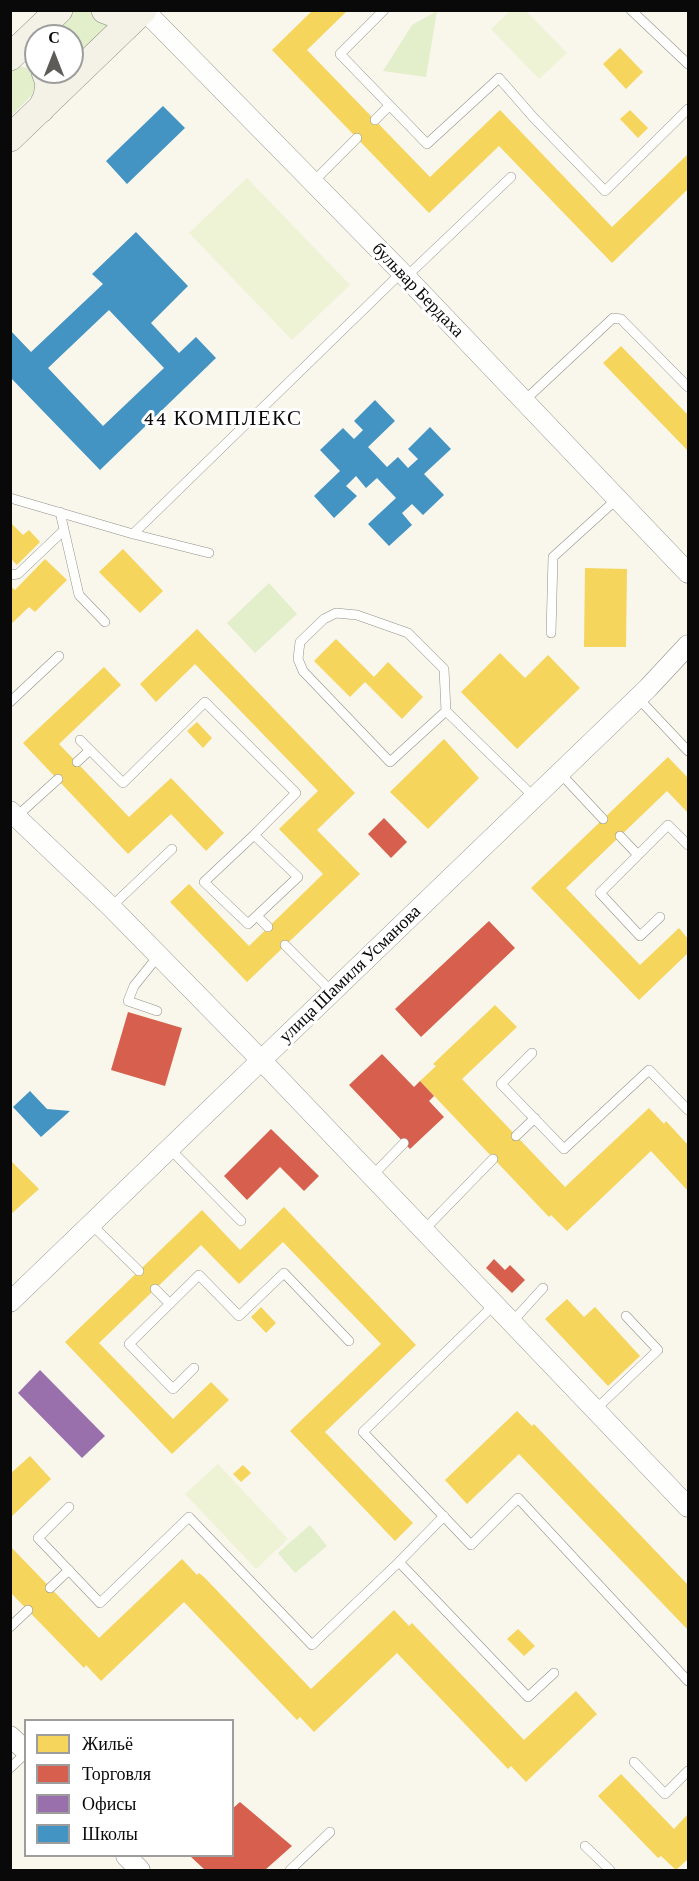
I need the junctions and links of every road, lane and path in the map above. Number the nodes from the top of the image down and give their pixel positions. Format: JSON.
{"nodes":[{"id":1,"x":59,"y":10,"type":"edge"},
{"id":2,"x":105,"y":10,"type":"edge"},
{"id":3,"x":384,"y":10,"type":"edge"},
{"id":4,"x":631,"y":10,"type":"edge"},
{"id":5,"x":142,"y":11,"type":"edge"},
{"id":6,"x":10,"y":58,"type":"edge"},
{"id":7,"x":688,"y":64,"type":"edge"},
{"id":8,"x":49,"y":84,"type":"edge"},
{"id":9,"x":389,"y":106,"type":"junction"},
{"id":10,"x":41,"y":109,"type":"junction"},
{"id":11,"x":688,"y":109,"type":"edge"},
{"id":12,"x":375,"y":120,"type":"dead end"},
{"id":13,"x":10,"y":138,"type":"edge"},
{"id":14,"x":357,"y":138,"type":"dead end"},
{"id":15,"x":511,"y":177,"type":"dead end"},
{"id":16,"x":313,"y":182,"type":"junction"},
{"id":17,"x":404,"y":275,"type":"junction"},
{"id":18,"x":688,"y":387,"type":"edge"},
{"id":19,"x":524,"y":401,"type":"junction"},
{"id":20,"x":10,"y":498,"type":"edge"},
{"id":21,"x":618,"y":498,"type":"junction"},
{"id":22,"x":60,"y":512,"type":"junction"},
{"id":23,"x":63,"y":531,"type":"junction"},
{"id":24,"x":133,"y":534,"type":"junction"},
{"id":25,"x":209,"y":553,"type":"dead end"},
{"id":26,"x":688,"y":573,"type":"edge"},
{"id":27,"x":10,"y":575,"type":"edge"},
{"id":28,"x":105,"y":622,"type":"dead end"},
{"id":29,"x":551,"y":633,"type":"dead end"},
{"id":30,"x":688,"y":645,"type":"edge"},
{"id":31,"x":59,"y":656,"type":"dead end"},
{"id":32,"x":638,"y":698,"type":"junction"},
{"id":33,"x":10,"y":702,"type":"edge"},
{"id":34,"x":446,"y":711,"type":"junction"},
{"id":35,"x":80,"y":740,"type":"dead end"},
{"id":36,"x":90,"y":750,"type":"junction"},
{"id":37,"x":688,"y":751,"type":"edge"},
{"id":38,"x":77,"y":762,"type":"dead end"},
{"id":39,"x":559,"y":772,"type":"junction"},
{"id":40,"x":58,"y":779,"type":"dead end"},
{"id":41,"x":534,"y":797,"type":"junction"},
{"id":42,"x":13,"y":814,"type":"edge"},
{"id":43,"x":603,"y":819,"type":"dead end"},
{"id":44,"x":254,"y":835,"type":"junction"},
{"id":45,"x":620,"y":836,"type":"dead end"},
{"id":46,"x":688,"y":845,"type":"edge"},
{"id":47,"x":172,"y":849,"type":"dead end"},
{"id":48,"x":638,"y":855,"type":"junction"},
{"id":49,"x":111,"y":907,"type":"junction"},
{"id":50,"x":257,"y":916,"type":"junction"},
{"id":51,"x":660,"y":917,"type":"dead end"},
{"id":52,"x":268,"y":927,"type":"dead end"},
{"id":53,"x":285,"y":945,"type":"dead end"},
{"id":54,"x":159,"y":955,"type":"junction"},
{"id":55,"x":332,"y":992,"type":"junction"},
{"id":56,"x":157,"y":1011,"type":"dead end"},
{"id":57,"x":532,"y":1053,"type":"dead end"},
{"id":58,"x":262,"y":1061,"type":"junction"},
{"id":59,"x":688,"y":1110,"type":"edge"},
{"id":60,"x":535,"y":1118,"type":"junction"},
{"id":61,"x":516,"y":1136,"type":"dead end"},
{"id":62,"x":404,"y":1143,"type":"dead end"},
{"id":63,"x":170,"y":1149,"type":"junction"},
{"id":64,"x":494,"y":1159,"type":"dead end"},
{"id":65,"x":372,"y":1176,"type":"junction"},
{"id":66,"x":241,"y":1221,"type":"dead end"},
{"id":67,"x":92,"y":1224,"type":"junction"},
{"id":68,"x":424,"y":1230,"type":"junction"},
{"id":69,"x":139,"y":1271,"type":"dead end"},
{"id":70,"x":543,"y":1288,"type":"dead end"},
{"id":71,"x":155,"y":1289,"type":"dead end"},
{"id":72,"x":10,"y":1302,"type":"edge"},
{"id":73,"x":170,"y":1304,"type":"junction"},
{"id":74,"x":495,"y":1304,"type":"junction"},
{"id":75,"x":626,"y":1316,"type":"dead end"},
{"id":76,"x":512,"y":1322,"type":"junction"},
{"id":77,"x":349,"y":1341,"type":"dead end"},
{"id":78,"x":194,"y":1368,"type":"dead end"},
{"id":79,"x":595,"y":1410,"type":"junction"},
{"id":80,"x":69,"y":1507,"type":"dead end"},
{"id":81,"x":688,"y":1507,"type":"edge"},
{"id":82,"x":444,"y":1516,"type":"junction"},
{"id":83,"x":399,"y":1562,"type":"junction"},
{"id":84,"x":69,"y":1570,"type":"junction"},
{"id":85,"x":50,"y":1588,"type":"dead end"},
{"id":86,"x":28,"y":1610,"type":"dead end"},
{"id":87,"x":10,"y":1627,"type":"edge"},
{"id":88,"x":554,"y":1673,"type":"dead end"},
{"id":89,"x":688,"y":1681,"type":"edge"},
{"id":90,"x":10,"y":1736,"type":"edge"},
{"id":91,"x":24,"y":1750,"type":"edge"},
{"id":92,"x":24,"y":1754,"type":"edge"},
{"id":93,"x":634,"y":1762,"type":"dead end"},
{"id":94,"x":10,"y":1768,"type":"edge"},
{"id":95,"x":688,"y":1771,"type":"edge"},
{"id":96,"x":330,"y":1832,"type":"dead end"},
{"id":97,"x":585,"y":1846,"type":"dead end"},
{"id":98,"x":127,"y":1857,"type":"edge"},
{"id":99,"x":140,"y":1870,"type":"edge"},
{"id":100,"x":290,"y":1870,"type":"edge"},
{"id":101,"x":610,"y":1870,"type":"edge"}],
"edges":[{"from":1,"to":6,"type":"main road"},
{"from":2,"to":5,"type":"main road"},
{"from":3,"to":9,"type":"lane"},
{"from":4,"to":7,"type":"lane"},
{"from":5,"to":10,"type":"main road"},
{"from":5,"to":16,"type":"street","name":"бульвар Бердаха"},
{"from":8,"to":10,"type":"main road"},
{"from":9,"to":11,"type":"lane"},
{"from":9,"to":12,"type":"lane"},
{"from":10,"to":13,"type":"main road"},
{"from":14,"to":16,"type":"lane"},
{"from":15,"to":17,"type":"lane"},
{"from":16,"to":17,"type":"street","name":"бульвар Бердаха"},
{"from":17,"to":19,"type":"street","name":"бульвар Бердаха"},
{"from":17,"to":24,"type":"lane"},
{"from":18,"to":19,"type":"lane"},
{"from":19,"to":21,"type":"street","name":"бульвар Бердаха"},
{"from":20,"to":22,"type":"lane"},
{"from":21,"to":26,"type":"street","name":"бульвар Бердаха"},
{"from":21,"to":29,"type":"lane"},
{"from":22,"to":23,"type":"lane"},
{"from":22,"to":24,"type":"lane"},
{"from":23,"to":27,"type":"lane"},
{"from":23,"to":28,"type":"lane"},
{"from":24,"to":25,"type":"lane"},
{"from":30,"to":32,"type":"street","name":"улица Шамиля Усманова"},
{"from":31,"to":33,"type":"lane"},
{"from":32,"to":37,"type":"lane"},
{"from":32,"to":39,"type":"street","name":"улица Шамиля Усманова"},
{"from":34,"to":34,"type":"lane"},
{"from":34,"to":41,"type":"lane"},
{"from":35,"to":36,"type":"lane"},
{"from":36,"to":38,"type":"lane"},
{"from":36,"to":44,"type":"lane"},
{"from":39,"to":41,"type":"street","name":"улица Шамиля Усманова"},
{"from":39,"to":43,"type":"lane"},
{"from":40,"to":42,"type":"lane"},
{"from":41,"to":55,"type":"street","name":"улица Шамиля Усманова"},
{"from":42,"to":49,"type":"street"},
{"from":44,"to":50,"type":"lane"},
{"from":44,"to":50,"type":"lane"},
{"from":45,"to":48,"type":"lane"},
{"from":46,"to":48,"type":"lane"},
{"from":47,"to":49,"type":"lane"},
{"from":48,"to":51,"type":"lane"},
{"from":49,"to":54,"type":"street"},
{"from":50,"to":52,"type":"lane"},
{"from":53,"to":55,"type":"lane"},
{"from":54,"to":56,"type":"lane"},
{"from":54,"to":58,"type":"street"},
{"from":55,"to":58,"type":"street","name":"улица Шамиля Усманова"},
{"from":57,"to":60,"type":"lane"},
{"from":58,"to":63,"type":"street","name":"улица Шамиля Усманова"},
{"from":58,"to":65,"type":"street"},
{"from":59,"to":60,"type":"lane"},
{"from":60,"to":61,"type":"lane"},
{"from":62,"to":65,"type":"lane"},
{"from":63,"to":66,"type":"lane"},
{"from":63,"to":67,"type":"street","name":"улица Шамиля Усманова"},
{"from":64,"to":68,"type":"lane"},
{"from":65,"to":68,"type":"street"},
{"from":67,"to":69,"type":"lane"},
{"from":67,"to":72,"type":"street","name":"улица Шамиля Усманова"},
{"from":68,"to":74,"type":"street"},
{"from":70,"to":76,"type":"lane"},
{"from":71,"to":73,"type":"lane"},
{"from":73,"to":77,"type":"lane"},
{"from":73,"to":78,"type":"lane"},
{"from":74,"to":76,"type":"street"},
{"from":74,"to":82,"type":"lane"},
{"from":75,"to":79,"type":"lane"},
{"from":76,"to":79,"type":"street"},
{"from":79,"to":81,"type":"street"},
{"from":80,"to":84,"type":"lane"},
{"from":82,"to":83,"type":"lane"},
{"from":82,"to":89,"type":"lane"},
{"from":83,"to":84,"type":"lane"},
{"from":83,"to":88,"type":"lane"},
{"from":84,"to":85,"type":"lane"},
{"from":86,"to":87,"type":"lane"},
{"from":90,"to":91,"type":"street"},
{"from":92,"to":94,"type":"lane"},
{"from":93,"to":95,"type":"lane"},
{"from":96,"to":100,"type":"lane"},
{"from":97,"to":101,"type":"lane"},
{"from":98,"to":99,"type":"street"}]}
